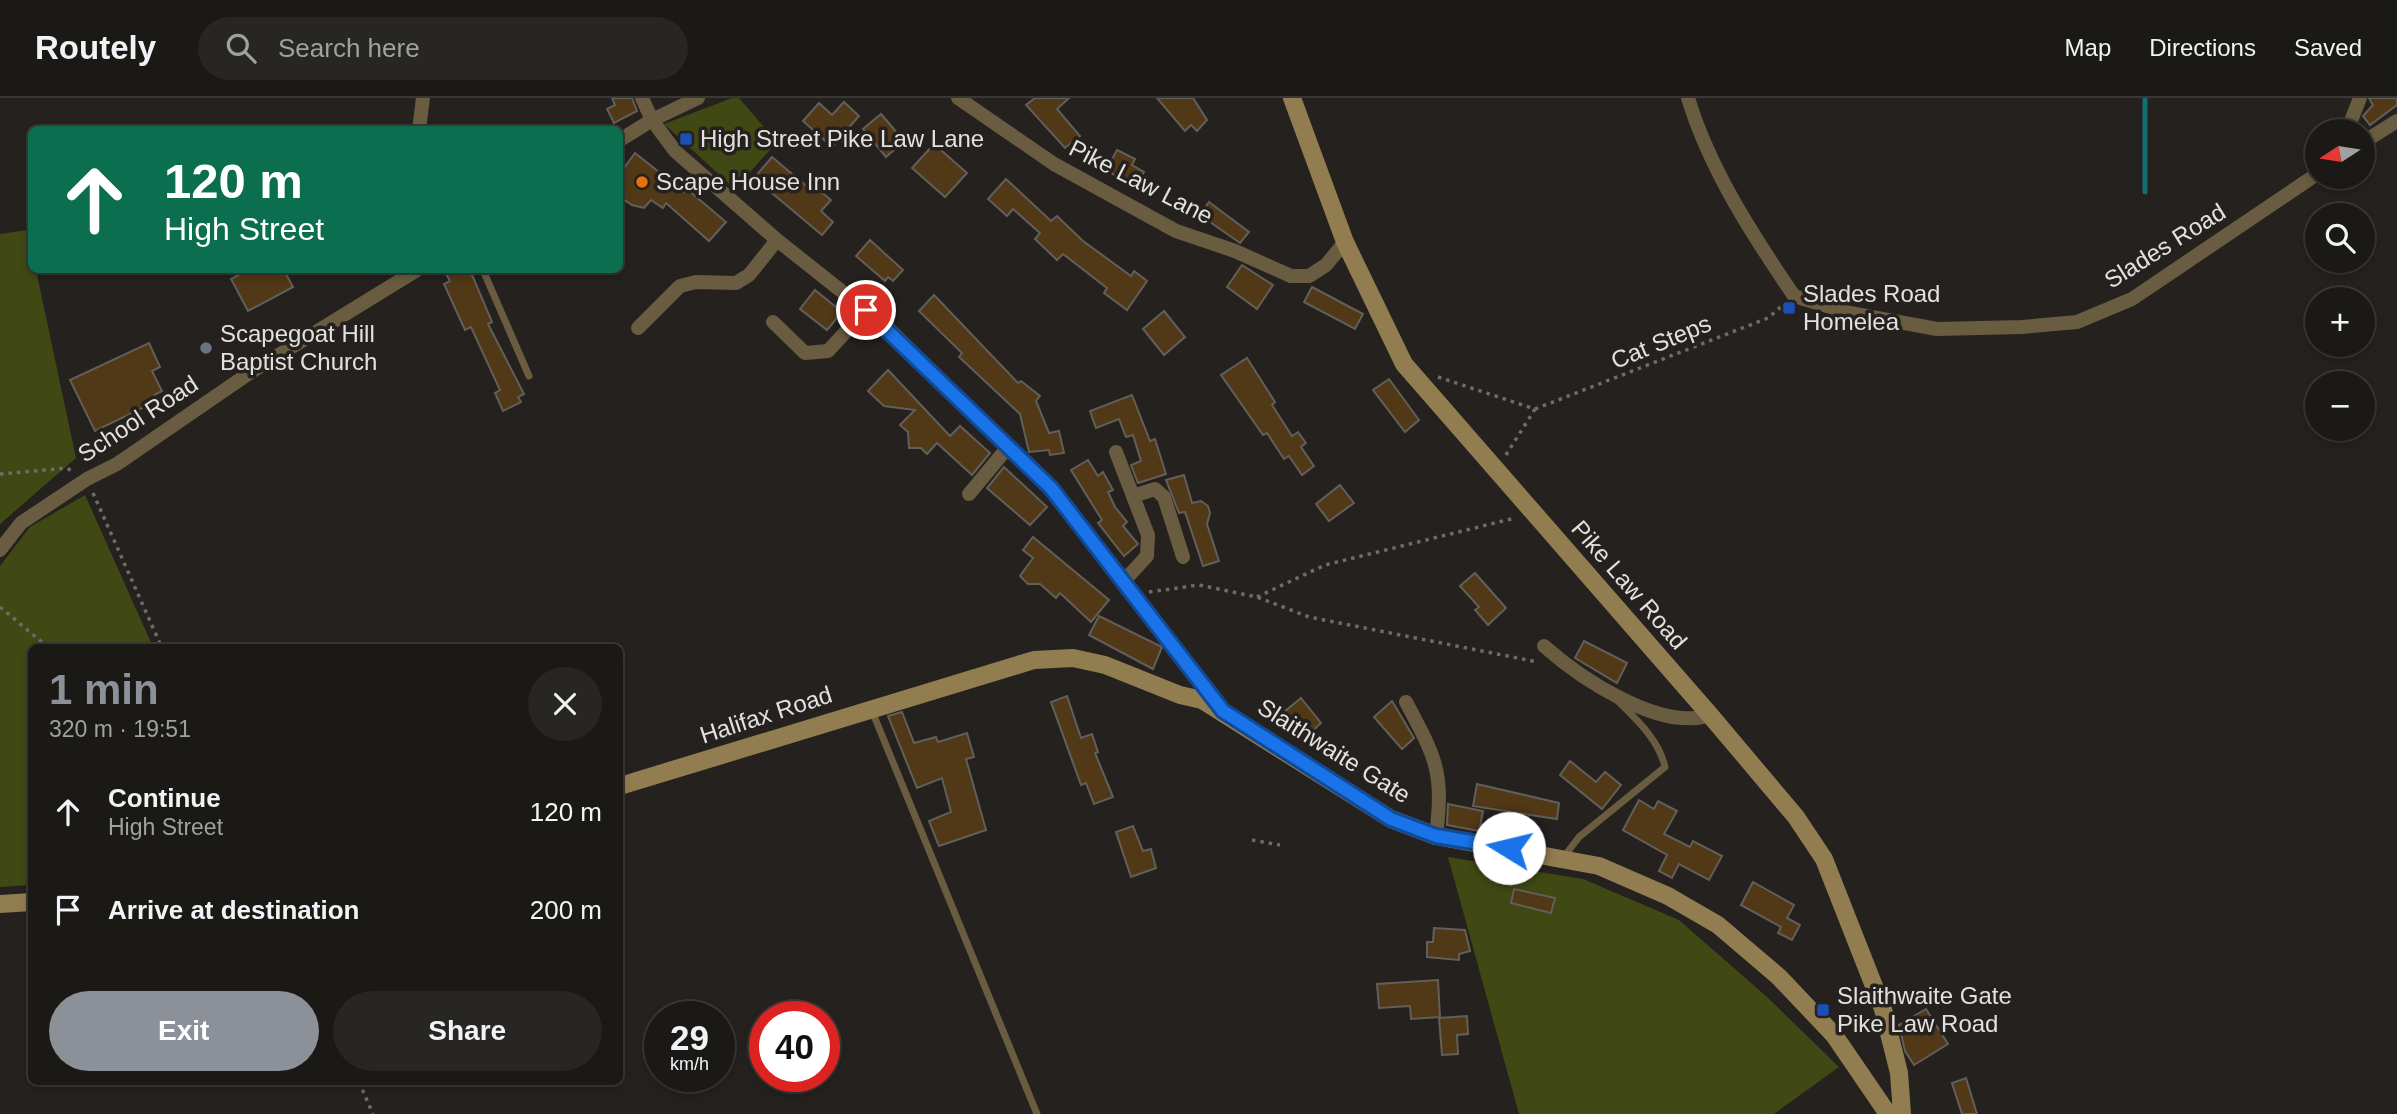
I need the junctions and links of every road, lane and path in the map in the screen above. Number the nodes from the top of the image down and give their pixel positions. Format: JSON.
{"nodes":[{"id":1,"x":423,"y":98,"type":"edge"},
{"id":2,"x":642,"y":98,"type":"edge"},
{"id":3,"x":698,"y":98,"type":"edge"},
{"id":4,"x":958,"y":98,"type":"edge"},
{"id":5,"x":1292,"y":98,"type":"edge"},
{"id":6,"x":1688,"y":98,"type":"edge"},
{"id":7,"x":2360,"y":98,"type":"edge"},
{"id":8,"x":2352,"y":119,"type":"edge"},
{"id":9,"x":652,"y":120,"type":"junction"},
{"id":10,"x":2397,"y":121,"type":"edge"},
{"id":11,"x":420,"y":126,"type":"edge"},
{"id":12,"x":2382,"y":130,"type":"junction"},
{"id":13,"x":2375,"y":135,"type":"edge"},
{"id":14,"x":2397,"y":135,"type":"edge"},
{"id":15,"x":623,"y":138,"type":"edge"},
{"id":16,"x":2305,"y":182,"type":"edge"},
{"id":17,"x":777,"y":240,"type":"junction"},
{"id":18,"x":1345,"y":243,"type":"junction"},
{"id":19,"x":484,"y":273,"type":"edge"},
{"id":20,"x":396,"y":276,"type":"edge"},
{"id":21,"x":1794,"y":296,"type":"junction"},
{"id":22,"x":866,"y":310,"type":"junction"},
{"id":23,"x":773,"y":322,"type":"dead end"},
{"id":24,"x":638,"y":328,"type":"dead end"},
{"id":25,"x":1404,"y":364,"type":"junction"},
{"id":26,"x":529,"y":376,"type":"dead end"},
{"id":27,"x":1535,"y":409,"type":"junction"},
{"id":28,"x":1009,"y":446,"type":"junction"},
{"id":29,"x":1116,"y":452,"type":"dead end"},
{"id":30,"x":1496,"y":470,"type":"junction"},
{"id":31,"x":0,"y":474,"type":"edge"},
{"id":32,"x":87,"y":479,"type":"junction"},
{"id":33,"x":970,"y":494,"type":"dead end"},
{"id":34,"x":1133,"y":496,"type":"junction"},
{"id":35,"x":1534,"y":513,"type":"junction"},
{"id":36,"x":0,"y":550,"type":"edge"},
{"id":37,"x":1183,"y":557,"type":"dead end"},
{"id":38,"x":1124,"y":582,"type":"junction"},
{"id":39,"x":1133,"y":594,"type":"junction"},
{"id":40,"x":1257,"y":597,"type":"junction"},
{"id":41,"x":0,"y":607,"type":"edge"},
{"id":42,"x":44,"y":644,"type":"edge"},
{"id":43,"x":160,"y":644,"type":"edge"},
{"id":44,"x":1544,"y":646,"type":"dead end"},
{"id":45,"x":1571,"y":670,"type":"junction"},
{"id":46,"x":1606,"y":688,"type":"junction"},
{"id":47,"x":928,"y":691,"type":"joint"},
{"id":48,"x":1406,"y":702,"type":"dead end"},
{"id":49,"x":871,"y":707,"type":"junction"},
{"id":50,"x":1223,"y":711,"type":"junction"},
{"id":51,"x":1710,"y":715,"type":"junction"},
{"id":52,"x":623,"y":785,"type":"edge"},
{"id":53,"x":1436,"y":836,"type":"junction"},
{"id":54,"x":1252,"y":840,"type":"dead end"},
{"id":55,"x":1280,"y":845,"type":"dead end"},
{"id":56,"x":1563,"y":858,"type":"junction"},
{"id":57,"x":28,"y":902,"type":"edge"},
{"id":58,"x":0,"y":904,"type":"edge"},
{"id":59,"x":360,"y":1085,"type":"edge"},
{"id":60,"x":373,"y":1114,"type":"edge"},
{"id":61,"x":1037,"y":1114,"type":"edge"},
{"id":62,"x":1888,"y":1114,"type":"edge"},
{"id":63,"x":1902,"y":1114,"type":"edge"}],
"edges":[{"from":1,"to":11,"type":"street"},
{"from":2,"to":9,"type":"street"},
{"from":3,"to":9,"type":"street"},
{"from":4,"to":18,"type":"street","name":"Pike Law Lane"},
{"from":5,"to":18,"type":"street","name":"Pike Law Road"},
{"from":6,"to":21,"type":"street"},
{"from":7,"to":8,"type":"street"},
{"from":9,"to":15,"type":"street"},
{"from":9,"to":17,"type":"street"},
{"from":10,"to":12,"type":"street"},
{"from":12,"to":13,"type":"street"},
{"from":12,"to":14,"type":"street"},
{"from":16,"to":21,"type":"street","name":"Slades Road"},
{"from":17,"to":22,"type":"street"},
{"from":17,"to":24,"type":"street"},
{"from":18,"to":25,"type":"street","name":"Pike Law Road"},
{"from":19,"to":26,"type":"lane"},
{"from":20,"to":32,"type":"street","name":"School Road"},
{"from":21,"to":27,"type":"path","name":"Cat Steps"},
{"from":22,"to":23,"type":"street"},
{"from":22,"to":28,"type":"street"},
{"from":25,"to":27,"type":"path"},
{"from":25,"to":30,"type":"street","name":"Pike Law Road"},
{"from":27,"to":30,"type":"path"},
{"from":28,"to":33,"type":"street"},
{"from":28,"to":38,"type":"street"},
{"from":29,"to":34,"type":"street"},
{"from":30,"to":35,"type":"street","name":"Pike Law Road"},
{"from":31,"to":32,"type":"path"},
{"from":32,"to":36,"type":"street","name":"School Road"},
{"from":32,"to":43,"type":"path"},
{"from":34,"to":37,"type":"street"},
{"from":34,"to":38,"type":"street"},
{"from":35,"to":40,"type":"path"},
{"from":35,"to":51,"type":"street","name":"Pike Law Road"},
{"from":38,"to":39,"type":"street"},
{"from":39,"to":40,"type":"path"},
{"from":39,"to":50,"type":"street"},
{"from":40,"to":45,"type":"path"},
{"from":41,"to":42,"type":"path"},
{"from":44,"to":45,"type":"street"},
{"from":45,"to":46,"type":"street"},
{"from":46,"to":51,"type":"street"},
{"from":46,"to":56,"type":"lane"},
{"from":47,"to":49,"type":"street","name":"Halifax Road"},
{"from":47,"to":50,"type":"street","name":"Slaithwaite Gate"},
{"from":48,"to":53,"type":"street","name":"Slaithwaite Gate"},
{"from":49,"to":52,"type":"street","name":"Halifax Road"},
{"from":49,"to":61,"type":"lane"},
{"from":50,"to":53,"type":"street","name":"Slaithwaite Gate"},
{"from":51,"to":63,"type":"street","name":"Pike Law Road"},
{"from":53,"to":56,"type":"street","name":"Slaithwaite Gate"},
{"from":54,"to":55,"type":"path"},
{"from":56,"to":62,"type":"street","name":"Slaithwaite Gate"},
{"from":57,"to":58,"type":"street"},
{"from":59,"to":60,"type":"path"}]}
